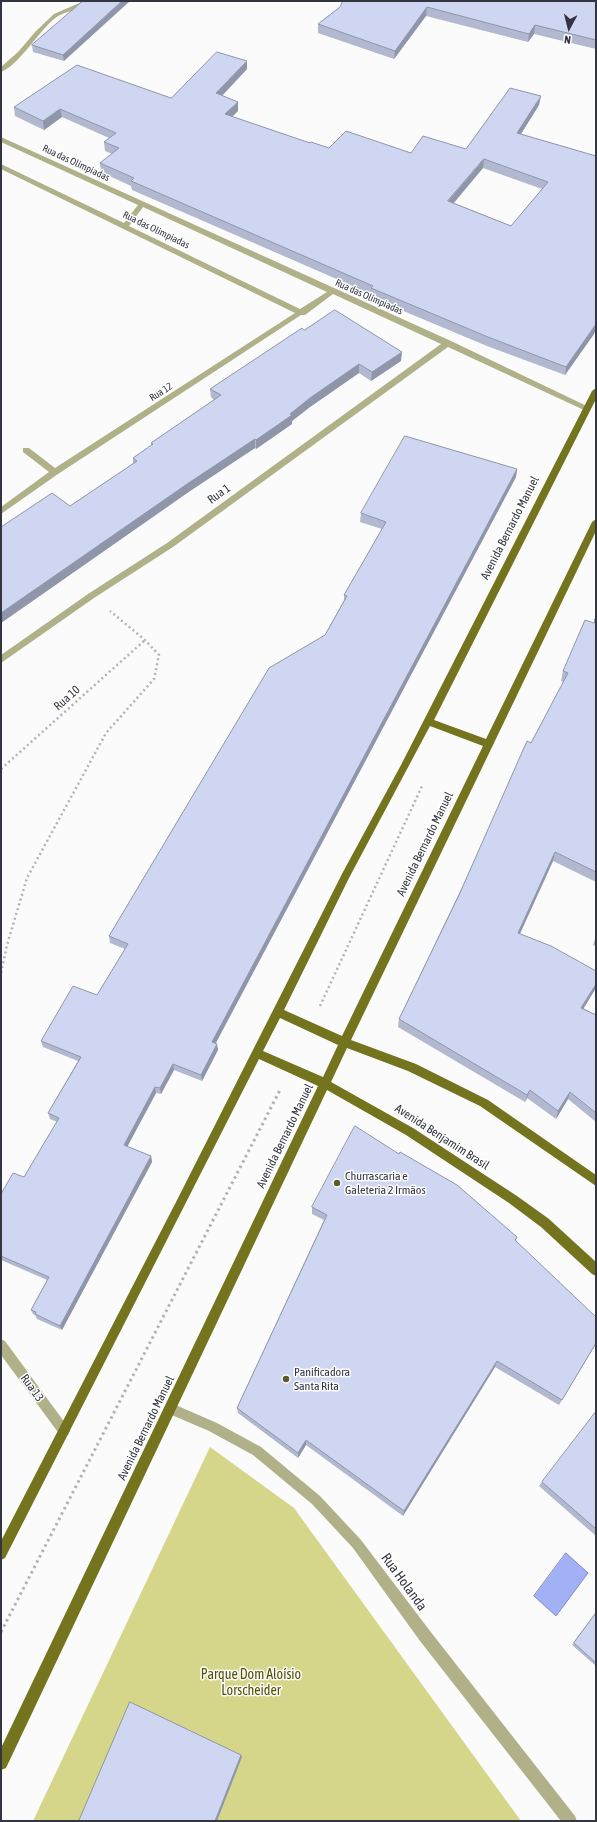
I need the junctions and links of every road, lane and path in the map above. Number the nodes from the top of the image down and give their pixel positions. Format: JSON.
{"nodes":[{"id":1,"x":66,"y":1,"type":"edge"},
{"id":2,"x":89,"y":1,"type":"edge"},
{"id":3,"x":79,"y":4,"type":"junction"},
{"id":4,"x":1,"y":70,"type":"edge"},
{"id":5,"x":1,"y":139,"type":"edge"},
{"id":6,"x":1,"y":166,"type":"edge"},
{"id":7,"x":142,"y":204,"type":"junction"},
{"id":8,"x":125,"y":226,"type":"junction"},
{"id":9,"x":332,"y":292,"type":"junction"},
{"id":10,"x":302,"y":313,"type":"junction"},
{"id":11,"x":448,"y":343,"type":"junction"},
{"id":12,"x":596,"y":391,"type":"edge"},
{"id":13,"x":587,"y":408,"type":"junction"},
{"id":14,"x":26,"y":450,"type":"dead end"},
{"id":15,"x":55,"y":472,"type":"junction"},
{"id":16,"x":1,"y":511,"type":"edge"},
{"id":17,"x":596,"y":522,"type":"edge"},
{"id":18,"x":91,"y":596,"type":"junction"},
{"id":19,"x":145,"y":640,"type":"junction"},
{"id":20,"x":1,"y":660,"type":"edge"},
{"id":21,"x":427,"y":721,"type":"junction"},
{"id":22,"x":489,"y":744,"type":"junction"},
{"id":23,"x":1,"y":770,"type":"edge"},
{"id":24,"x":1,"y":973,"type":"edge"},
{"id":25,"x":277,"y":1012,"type":"junction"},
{"id":26,"x":346,"y":1043,"type":"junction"},
{"id":27,"x":256,"y":1054,"type":"junction"},
{"id":28,"x":326,"y":1084,"type":"junction"},
{"id":29,"x":596,"y":1181,"type":"edge"},
{"id":30,"x":596,"y":1270,"type":"edge"},
{"id":31,"x":1,"y":1345,"type":"edge"},
{"id":32,"x":171,"y":1408,"type":"junction"},
{"id":33,"x":64,"y":1431,"type":"junction"},
{"id":34,"x":1,"y":1554,"type":"edge"},
{"id":35,"x":1,"y":1763,"type":"edge"},
{"id":36,"x":570,"y":1821,"type":"edge"}],
"edges":[{"from":1,"to":3,"type":"street"},
{"from":2,"to":3,"type":"street"},
{"from":3,"to":4,"type":"street"},
{"from":5,"to":7,"type":"street","name":"Rua das Olímpiadas"},
{"from":6,"to":8,"type":"street","name":"Rua das Olimpíadas"},
{"from":7,"to":8,"type":"street"},
{"from":7,"to":9,"type":"street","name":"Rua das Olímpiadas"},
{"from":8,"to":10,"type":"street","name":"Rua das Olimpíadas"},
{"from":9,"to":10,"type":"street","name":"Rua 12"},
{"from":9,"to":11,"type":"street","name":"Rua das Olímpiadas"},
{"from":10,"to":15,"type":"street","name":"Rua 12"},
{"from":11,"to":13,"type":"street","name":"Rua das Olímpiadas"},
{"from":11,"to":18,"type":"street","name":"Rua 1"},
{"from":12,"to":13,"type":"main road","name":"Avenida Bernardo Manuel"},
{"from":13,"to":21,"type":"main road","name":"Avenida Bernardo Manuel"},
{"from":14,"to":15,"type":"street"},
{"from":15,"to":16,"type":"street","name":"Rua 12"},
{"from":17,"to":22,"type":"main road","name":"Avenida Bernardo Manuel"},
{"from":18,"to":19,"type":"path"},
{"from":18,"to":20,"type":"street","name":"Rua 1"},
{"from":19,"to":23,"type":"path","name":"Rua 10"},
{"from":19,"to":24,"type":"path"},
{"from":21,"to":22,"type":"main road"},
{"from":21,"to":25,"type":"main road","name":"Avenida Bernardo Manuel"},
{"from":22,"to":26,"type":"main road","name":"Avenida Bernardo Manuel"},
{"from":25,"to":26,"type":"main road"},
{"from":25,"to":27,"type":"main road","name":"Avenida Bernardo Manuel"},
{"from":26,"to":28,"type":"main road","name":"Avenida Bernardo Manuel"},
{"from":26,"to":29,"type":"main road"},
{"from":27,"to":28,"type":"main road","name":"Avenida Benjamim Brasil"},
{"from":27,"to":33,"type":"main road","name":"Avenida Bernardo Manuel"},
{"from":28,"to":30,"type":"main road","name":"Avenida Benjamim Brasil"},
{"from":28,"to":32,"type":"main road","name":"Avenida Bernardo Manuel"},
{"from":31,"to":33,"type":"street","name":"Rua 13"},
{"from":32,"to":35,"type":"main road","name":"Avenida Bernardo Manuel"},
{"from":32,"to":36,"type":"street","name":"Rua Holanda"},
{"from":33,"to":34,"type":"main road","name":"Avenida Bernardo Manuel"}]}
